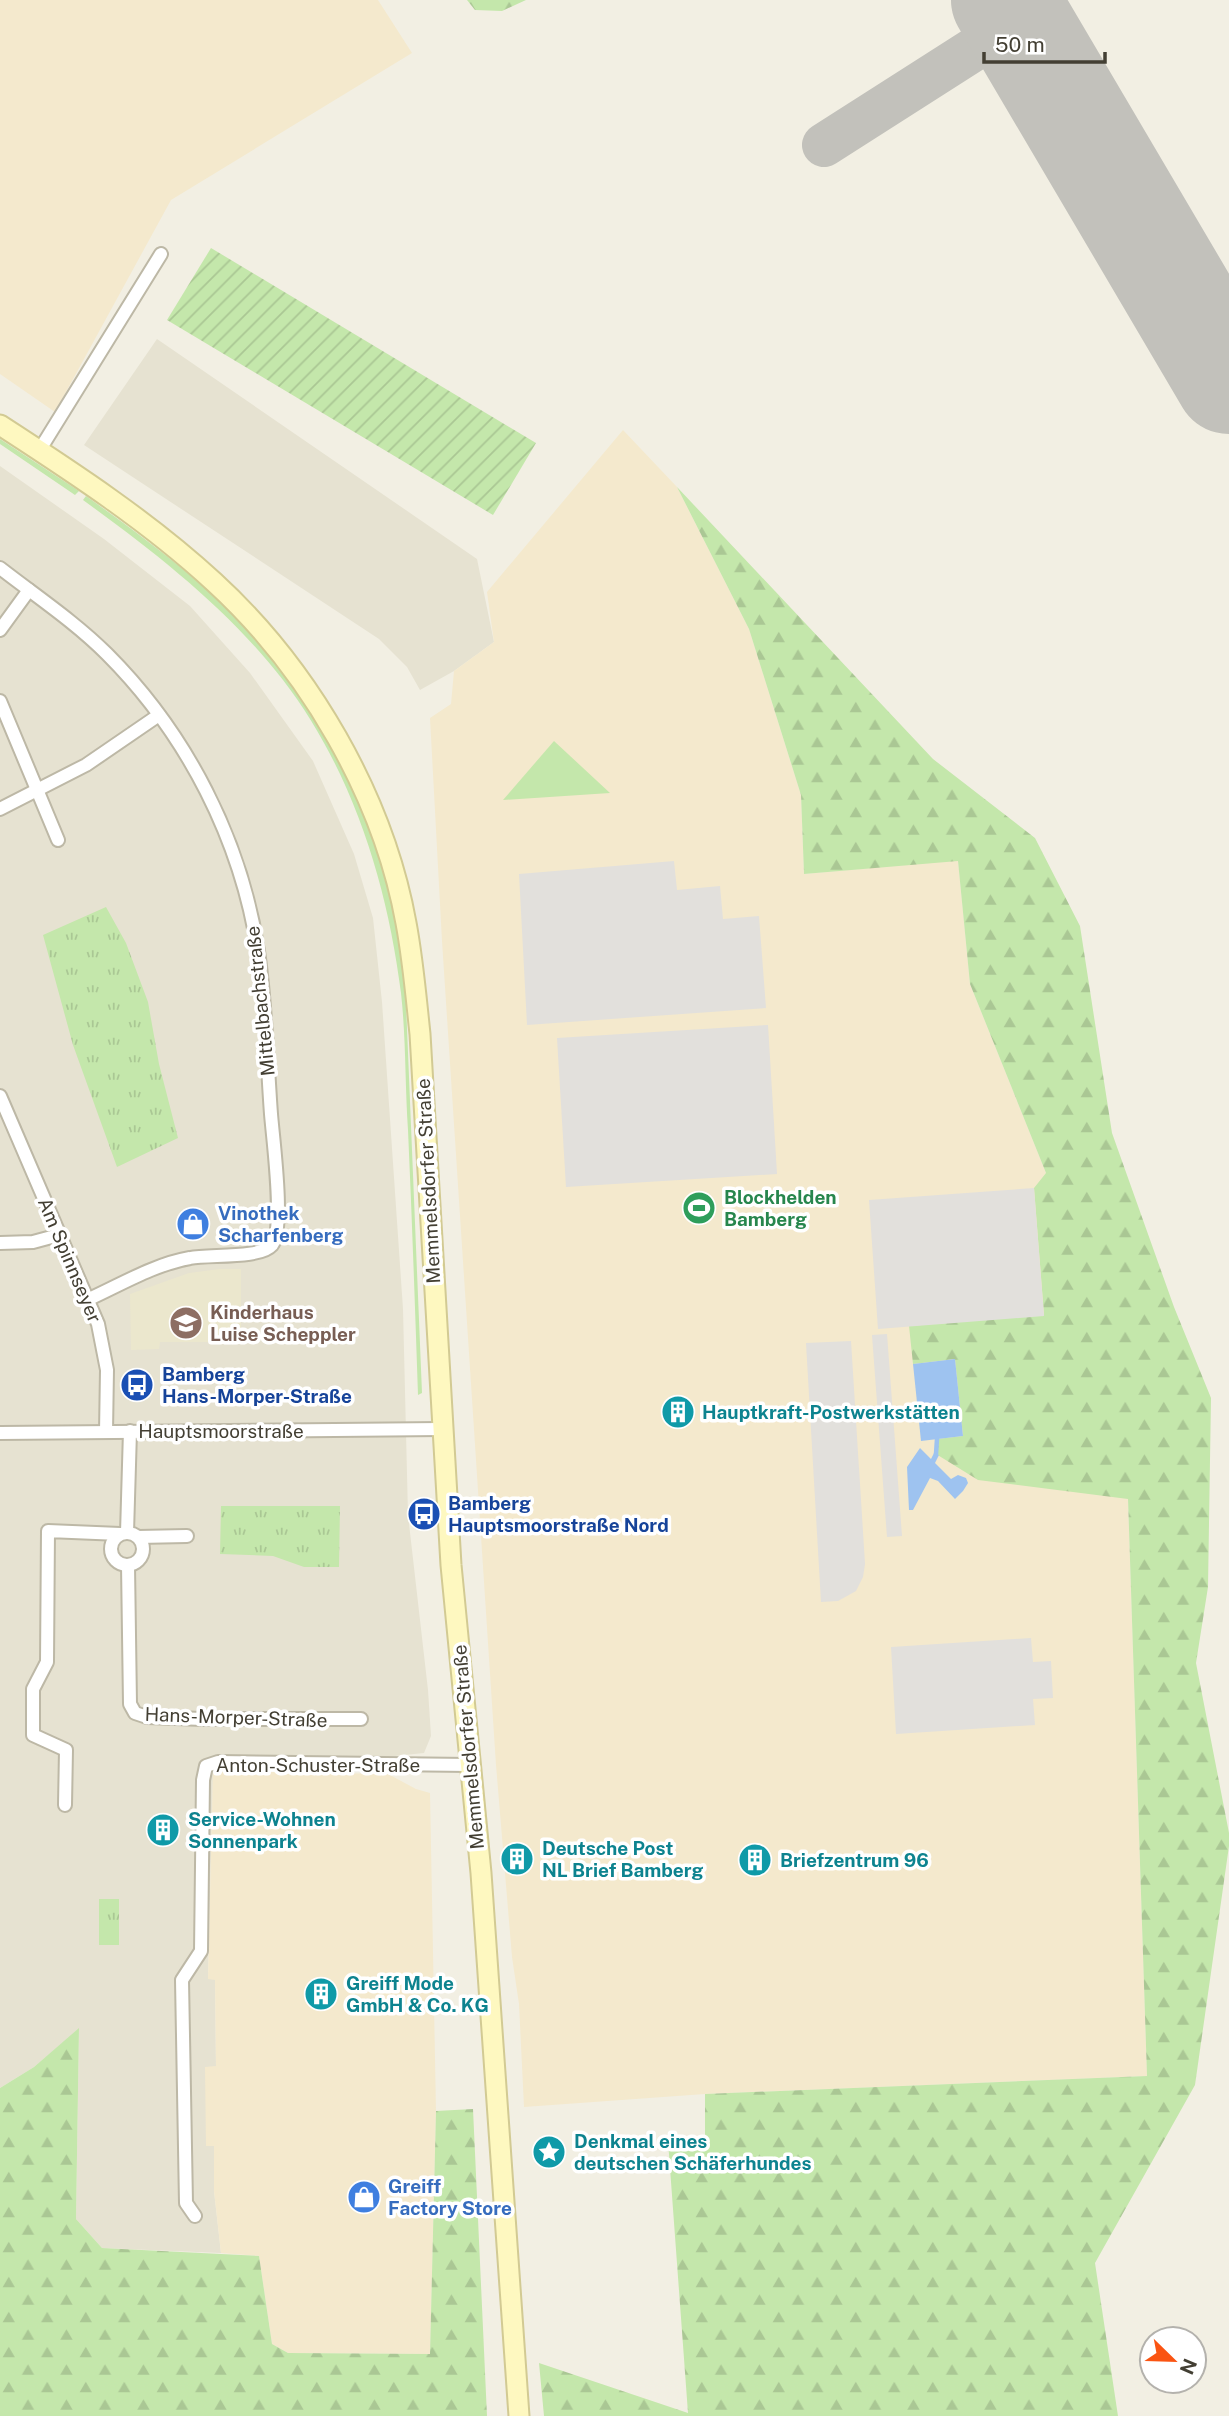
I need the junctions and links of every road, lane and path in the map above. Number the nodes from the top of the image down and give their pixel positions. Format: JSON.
{"nodes":[{"id":1,"x":161,"y":254,"type":"dead end"},
{"id":2,"x":0,"y":425,"type":"edge"},
{"id":3,"x":39,"y":452,"type":"junction"},
{"id":4,"x":0,"y":568,"type":"edge"},
{"id":5,"x":29,"y":590,"type":"junction"},
{"id":6,"x":0,"y":630,"type":"edge"},
{"id":7,"x":0,"y":701,"type":"edge"},
{"id":8,"x":159,"y":715,"type":"junction"},
{"id":9,"x":38,"y":791,"type":"junction"},
{"id":10,"x":0,"y":809,"type":"edge"},
{"id":11,"x":58,"y":840,"type":"dead end"},
{"id":12,"x":0,"y":1096,"type":"edge"},
{"id":13,"x":59,"y":1235,"type":"junction"},
{"id":14,"x":0,"y":1242,"type":"edge"},
{"id":15,"x":87,"y":1300,"type":"junction"},
{"id":16,"x":442,"y":1429,"type":"junction"},
{"id":17,"x":130,"y":1431,"type":"junction"},
{"id":18,"x":106,"y":1432,"type":"junction"},
{"id":19,"x":0,"y":1433,"type":"edge"},
{"id":20,"x":129,"y":1535,"type":"junction"},
{"id":21,"x":187,"y":1536,"type":"dead end"},
{"id":22,"x":128,"y":1565,"type":"junction"},
{"id":23,"x":361,"y":1719,"type":"dead end"},
{"id":24,"x":470,"y":1765,"type":"junction"},
{"id":25,"x":65,"y":1805,"type":"dead end"},
{"id":26,"x":195,"y":2216,"type":"dead end"},
{"id":27,"x":519,"y":2416,"type":"edge"}],
"edges":[{"from":1,"to":3,"type":"street"},
{"from":2,"to":3,"type":"main road","name":"Memmelsdorfer Straße"},
{"from":3,"to":16,"type":"main road","name":"Memmelsdorfer Straße"},
{"from":4,"to":5,"type":"street","name":"Mittelbachstraße"},
{"from":5,"to":6,"type":"street"},
{"from":5,"to":8,"type":"street","name":"Mittelbachstraße"},
{"from":7,"to":9,"type":"street"},
{"from":8,"to":9,"type":"street"},
{"from":8,"to":15,"type":"street","name":"Mittelbachstraße"},
{"from":9,"to":10,"type":"street"},
{"from":9,"to":11,"type":"street"},
{"from":12,"to":13,"type":"street","name":"Am Spinnseyer"},
{"from":13,"to":14,"type":"street"},
{"from":13,"to":15,"type":"street","name":"Am Spinnseyer"},
{"from":15,"to":18,"type":"street","name":"Am Spinnseyer"},
{"from":16,"to":17,"type":"street","name":"Hauptsmoorstraße"},
{"from":16,"to":24,"type":"main road","name":"Memmelsdorfer Straße"},
{"from":17,"to":18,"type":"street","name":"Hauptsmoorstraße"},
{"from":17,"to":20,"type":"street","name":"Hans-Morper-Straße"},
{"from":18,"to":19,"type":"street","name":"Hauptsmoorstraße"},
{"from":20,"to":21,"type":"street"},
{"from":20,"to":22,"type":"street","name":"Hans-Morper-Straße"},
{"from":20,"to":22,"type":"street","name":"Hans-Morper-Straße"},
{"from":20,"to":25,"type":"street"},
{"from":22,"to":23,"type":"street","name":"Hans-Morper-Straße"},
{"from":24,"to":26,"type":"street","name":"Anton-Schuster-Straße"},
{"from":24,"to":27,"type":"main road","name":"Memmelsdorfer Straße"}]}
